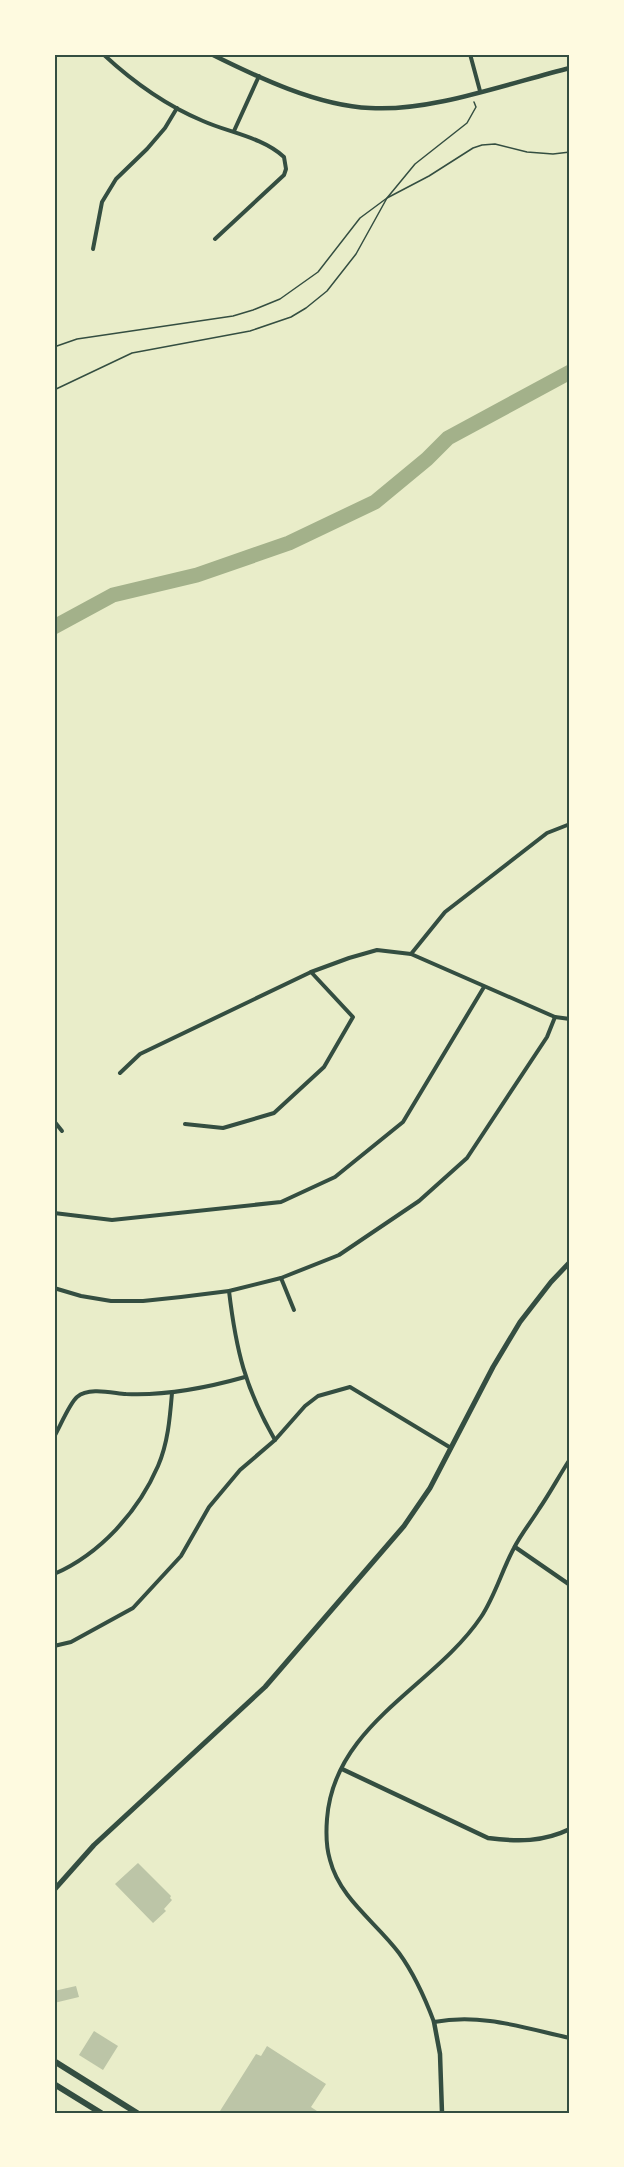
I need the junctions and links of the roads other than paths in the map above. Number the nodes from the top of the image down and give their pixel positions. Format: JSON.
{"nodes":[{"id":1,"x":104,"y":54,"type":"edge"},
{"id":2,"x":211,"y":54,"type":"edge"},
{"id":3,"x":470,"y":54,"type":"edge"},
{"id":4,"x":570,"y":68,"type":"edge"},
{"id":5,"x":259,"y":76,"type":"junction"},
{"id":6,"x":480,"y":92,"type":"junction"},
{"id":7,"x":177,"y":108,"type":"junction"},
{"id":8,"x":234,"y":131,"type":"junction"},
{"id":9,"x":215,"y":239,"type":"dead end"},
{"id":10,"x":93,"y":249,"type":"dead end"},
{"id":11,"x":570,"y":824,"type":"edge"},
{"id":12,"x":411,"y":954,"type":"junction"},
{"id":13,"x":311,"y":972,"type":"junction"},
{"id":14,"x":484,"y":987,"type":"junction"},
{"id":15,"x":555,"y":1017,"type":"junction"},
{"id":16,"x":570,"y":1019,"type":"edge"},
{"id":17,"x":120,"y":1073,"type":"dead end"},
{"id":18,"x":54,"y":1120,"type":"edge"},
{"id":19,"x":185,"y":1124,"type":"dead end"},
{"id":20,"x":62,"y":1131,"type":"dead end"},
{"id":21,"x":54,"y":1213,"type":"edge"},
{"id":22,"x":570,"y":1262,"type":"edge"},
{"id":23,"x":281,"y":1278,"type":"junction"},
{"id":24,"x":54,"y":1288,"type":"edge"},
{"id":25,"x":229,"y":1291,"type":"junction"},
{"id":26,"x":294,"y":1310,"type":"dead end"},
{"id":27,"x":245,"y":1377,"type":"junction"},
{"id":28,"x":172,"y":1393,"type":"junction"},
{"id":29,"x":54,"y":1437,"type":"edge"},
{"id":30,"x":275,"y":1440,"type":"junction"},
{"id":31,"x":451,"y":1448,"type":"junction"},
{"id":32,"x":570,"y":1459,"type":"edge"},
{"id":33,"x":515,"y":1547,"type":"junction"},
{"id":34,"x":54,"y":1574,"type":"edge"},
{"id":35,"x":570,"y":1585,"type":"edge"},
{"id":36,"x":54,"y":1646,"type":"edge"},
{"id":37,"x":342,"y":1769,"type":"junction"},
{"id":38,"x":570,"y":1829,"type":"edge"},
{"id":39,"x":54,"y":1890,"type":"edge"},
{"id":40,"x":435,"y":2022,"type":"junction"},
{"id":41,"x":570,"y":2038,"type":"edge"},
{"id":42,"x":54,"y":2061,"type":"edge"},
{"id":43,"x":54,"y":2084,"type":"edge"},
{"id":44,"x":100,"y":2113,"type":"edge"},
{"id":45,"x":137,"y":2113,"type":"edge"},
{"id":46,"x":442,"y":2113,"type":"edge"}],
"edges":[{"from":1,"to":7,"type":"street"},
{"from":2,"to":5,"type":"street"},
{"from":3,"to":6,"type":"street"},
{"from":4,"to":6,"type":"street"},
{"from":5,"to":6,"type":"street"},
{"from":5,"to":8,"type":"street"},
{"from":7,"to":8,"type":"street"},
{"from":7,"to":10,"type":"street"},
{"from":8,"to":9,"type":"street"},
{"from":11,"to":12,"type":"street"},
{"from":12,"to":13,"type":"street"},
{"from":12,"to":14,"type":"street"},
{"from":13,"to":17,"type":"street"},
{"from":13,"to":19,"type":"street"},
{"from":14,"to":15,"type":"street"},
{"from":14,"to":21,"type":"street"},
{"from":15,"to":16,"type":"street"},
{"from":15,"to":23,"type":"street"},
{"from":18,"to":20,"type":"street"},
{"from":22,"to":31,"type":"main road"},
{"from":23,"to":25,"type":"street"},
{"from":23,"to":26,"type":"street"},
{"from":24,"to":25,"type":"street"},
{"from":25,"to":27,"type":"street"},
{"from":27,"to":28,"type":"street"},
{"from":27,"to":30,"type":"street"},
{"from":28,"to":29,"type":"street"},
{"from":28,"to":34,"type":"street"},
{"from":30,"to":31,"type":"street"},
{"from":30,"to":36,"type":"street"},
{"from":31,"to":39,"type":"main road"},
{"from":32,"to":33,"type":"street"},
{"from":33,"to":35,"type":"street"},
{"from":33,"to":37,"type":"street"},
{"from":37,"to":38,"type":"street"},
{"from":37,"to":40,"type":"street"},
{"from":40,"to":41,"type":"street"},
{"from":40,"to":46,"type":"street"},
{"from":42,"to":45,"type":"main road"},
{"from":43,"to":44,"type":"main road"}]}
